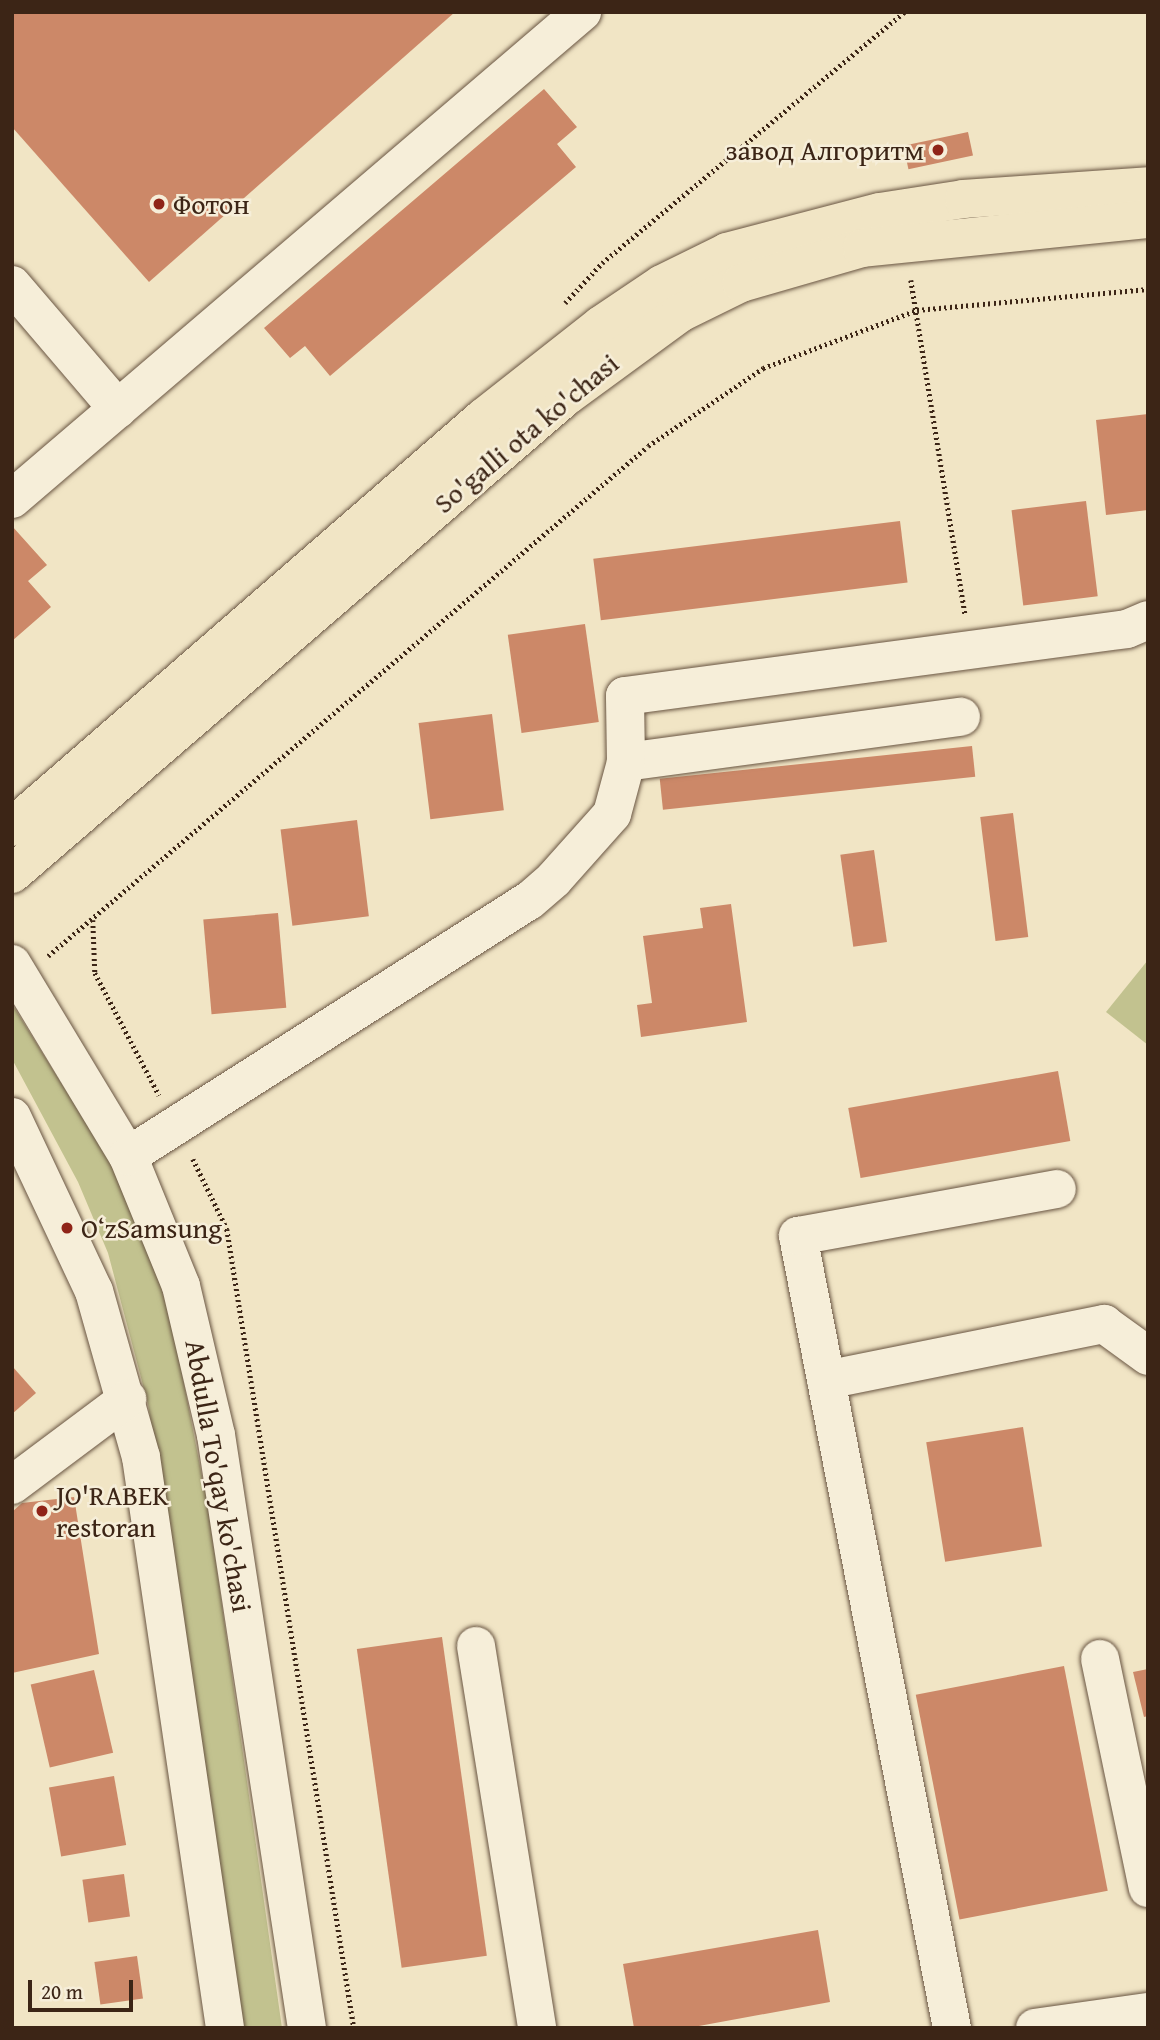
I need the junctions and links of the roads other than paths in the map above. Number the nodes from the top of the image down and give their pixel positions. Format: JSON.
{"nodes":[{"id":1,"x":582,"y":12,"type":"edge"},
{"id":2,"x":1148,"y":186,"type":"edge"},
{"id":3,"x":1148,"y":219,"type":"edge"},
{"id":4,"x":12,"y":285,"type":"edge"},
{"id":5,"x":118,"y":409,"type":"junction"},
{"id":6,"x":12,"y":499,"type":"edge"},
{"id":7,"x":1148,"y":620,"type":"edge"},
{"id":8,"x":961,"y":717,"type":"dead end"},
{"id":9,"x":626,"y":762,"type":"junction"},
{"id":10,"x":12,"y":827,"type":"edge"},
{"id":11,"x":12,"y":874,"type":"edge"},
{"id":12,"x":21,"y":966,"type":"edge"},
{"id":13,"x":12,"y":1117,"type":"edge"},
{"id":14,"x":128,"y":1156,"type":"junction"},
{"id":15,"x":1057,"y":1189,"type":"dead end"},
{"id":16,"x":1148,"y":1356,"type":"edge"},
{"id":17,"x":826,"y":1380,"type":"junction"},
{"id":18,"x":127,"y":1399,"type":"junction"},
{"id":19,"x":12,"y":1485,"type":"edge"},
{"id":20,"x":476,"y":1646,"type":"dead end"},
{"id":21,"x":1101,"y":1659,"type":"dead end"},
{"id":22,"x":1148,"y":1888,"type":"edge"},
{"id":23,"x":1148,"y":2012,"type":"edge"},
{"id":24,"x":225,"y":2028,"type":"edge"},
{"id":25,"x":307,"y":2028,"type":"edge"},
{"id":26,"x":537,"y":2028,"type":"edge"},
{"id":27,"x":952,"y":2028,"type":"edge"},
{"id":28,"x":1035,"y":2028,"type":"edge"}],
"edges":[{"from":1,"to":5,"type":"street"},
{"from":2,"to":10,"type":"main road","name":"So'galli ota ko'chasi"},
{"from":3,"to":11,"type":"main road","name":"So'galli ota ko'chasi"},
{"from":4,"to":5,"type":"street"},
{"from":5,"to":6,"type":"street"},
{"from":7,"to":9,"type":"street"},
{"from":8,"to":9,"type":"street"},
{"from":9,"to":14,"type":"street"},
{"from":12,"to":14,"type":"street","name":"Abdulla To'qay ko'chasi"},
{"from":13,"to":18,"type":"street"},
{"from":14,"to":25,"type":"street","name":"Abdulla To'qay ko'chasi"},
{"from":15,"to":17,"type":"street"},
{"from":16,"to":17,"type":"street"},
{"from":17,"to":27,"type":"street"},
{"from":18,"to":19,"type":"street"},
{"from":18,"to":24,"type":"street"},
{"from":20,"to":26,"type":"street"},
{"from":21,"to":22,"type":"street"},
{"from":23,"to":28,"type":"street"}]}
